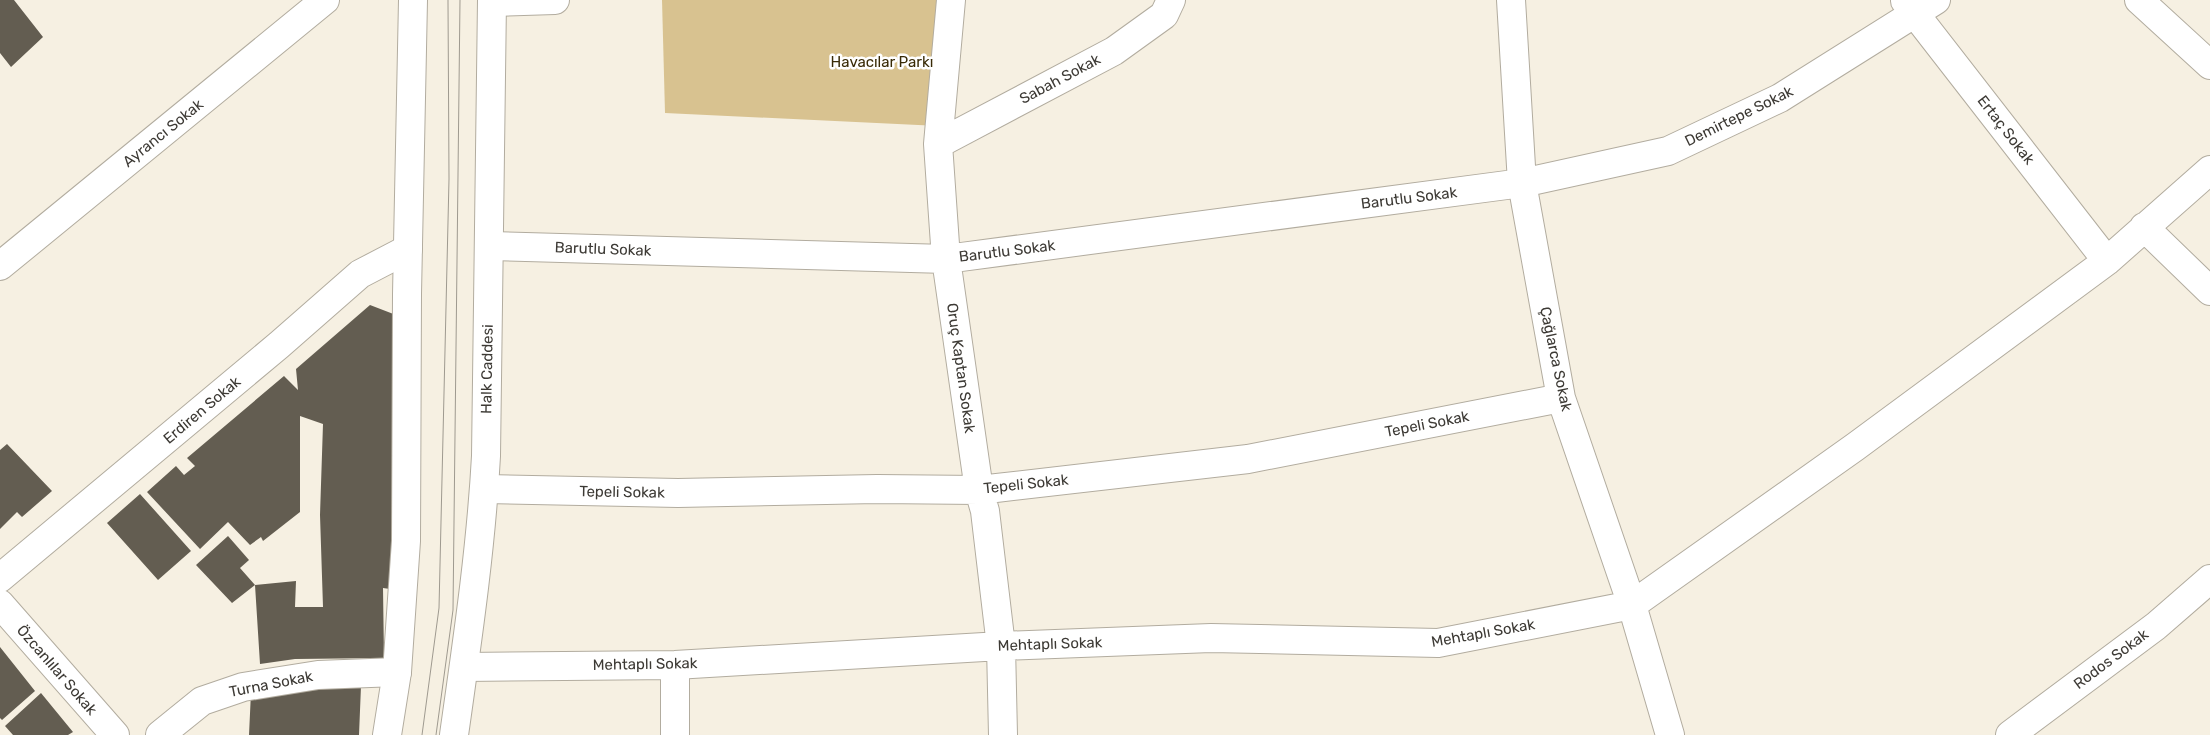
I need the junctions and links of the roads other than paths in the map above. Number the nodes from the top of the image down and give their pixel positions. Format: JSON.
{"nodes":[{"id":1,"x":325,"y":0,"type":"edge"},
{"id":2,"x":413,"y":0,"type":"edge"},
{"id":3,"x":555,"y":0,"type":"edge"},
{"id":4,"x":951,"y":0,"type":"edge"},
{"id":5,"x":1171,"y":0,"type":"edge"},
{"id":6,"x":1511,"y":0,"type":"edge"},
{"id":7,"x":2139,"y":0,"type":"edge"},
{"id":8,"x":492,"y":1,"type":"edge"},
{"id":9,"x":1918,"y":5,"type":"edge"},
{"id":10,"x":2210,"y":66,"type":"edge"},
{"id":11,"x":938,"y":144,"type":"junction"},
{"id":12,"x":2210,"y":170,"type":"edge"},
{"id":13,"x":1522,"y":183,"type":"junction"},
{"id":14,"x":2144,"y":227,"type":"junction"},
{"id":15,"x":489,"y":246,"type":"junction"},
{"id":16,"x":408,"y":249,"type":"junction"},
{"id":17,"x":946,"y":259,"type":"junction"},
{"id":18,"x":2107,"y":261,"type":"junction"},
{"id":19,"x":0,"y":266,"type":"edge"},
{"id":20,"x":2210,"y":291,"type":"edge"},
{"id":21,"x":1561,"y":398,"type":"junction"},
{"id":22,"x":485,"y":489,"type":"junction"},
{"id":23,"x":979,"y":490,"type":"junction"},
{"id":24,"x":0,"y":578,"type":"edge"},
{"id":25,"x":2210,"y":579,"type":"edge"},
{"id":26,"x":0,"y":604,"type":"edge"},
{"id":27,"x":1632,"y":606,"type":"junction"},
{"id":28,"x":1001,"y":646,"type":"junction"},
{"id":29,"x":675,"y":665,"type":"junction"},
{"id":30,"x":464,"y":667,"type":"junction"},
{"id":31,"x":397,"y":672,"type":"junction"},
{"id":32,"x":115,"y":735,"type":"edge"},
{"id":33,"x":160,"y":735,"type":"edge"},
{"id":34,"x":387,"y":735,"type":"edge"},
{"id":35,"x":454,"y":735,"type":"edge"},
{"id":36,"x":675,"y":735,"type":"edge"},
{"id":37,"x":1003,"y":735,"type":"edge"},
{"id":38,"x":1670,"y":735,"type":"edge"},
{"id":39,"x":2010,"y":735,"type":"edge"}],
"edges":[{"from":1,"to":19,"type":"street","name":"Ayrancı Sokak"},
{"from":2,"to":16,"type":"street"},
{"from":3,"to":8,"type":"street"},
{"from":4,"to":11,"type":"street","name":"Oruç Kaptan Sokak"},
{"from":5,"to":11,"type":"street","name":"Sabah Sokak"},
{"from":6,"to":13,"type":"street","name":"Çağlarca Sokak"},
{"from":7,"to":10,"type":"street"},
{"from":8,"to":15,"type":"street","name":"Halk Caddesi"},
{"from":9,"to":13,"type":"street","name":"Demirtepe Sokak"},
{"from":9,"to":18,"type":"street","name":"Ertaç Sokak"},
{"from":11,"to":17,"type":"street","name":"Oruç Kaptan Sokak"},
{"from":12,"to":14,"type":"street"},
{"from":13,"to":17,"type":"street","name":"Barutlu Sokak"},
{"from":13,"to":21,"type":"street","name":"Çağlarca Sokak"},
{"from":14,"to":18,"type":"street"},
{"from":14,"to":20,"type":"street"},
{"from":15,"to":17,"type":"street","name":"Barutlu Sokak"},
{"from":15,"to":22,"type":"street","name":"Halk Caddesi"},
{"from":16,"to":24,"type":"street","name":"Erdiren Sokak"},
{"from":16,"to":31,"type":"street"},
{"from":17,"to":23,"type":"street","name":"Oruç Kaptan Sokak"},
{"from":18,"to":27,"type":"street"},
{"from":21,"to":23,"type":"street","name":"Tepeli Sokak"},
{"from":21,"to":27,"type":"street","name":"Çağlarca Sokak"},
{"from":22,"to":23,"type":"street","name":"Tepeli Sokak"},
{"from":22,"to":30,"type":"street","name":"Halk Caddesi"},
{"from":23,"to":28,"type":"street","name":"Oruç Kaptan Sokak"},
{"from":25,"to":39,"type":"street","name":"Rodos Sokak"},
{"from":26,"to":32,"type":"street","name":"Özcanlılar Sokak"},
{"from":27,"to":28,"type":"street","name":"Mehtaplı Sokak"},
{"from":27,"to":38,"type":"street","name":"Çağlarca Sokak"},
{"from":28,"to":29,"type":"street","name":"Mehtaplı Sokak"},
{"from":28,"to":37,"type":"street","name":"Oruç Kaptan Sokak"},
{"from":29,"to":30,"type":"street","name":"Mehtaplı Sokak"},
{"from":29,"to":36,"type":"street"},
{"from":30,"to":35,"type":"street","name":"Halk Caddesi"},
{"from":31,"to":33,"type":"street","name":"Turna Sokak"},
{"from":31,"to":34,"type":"street"}]}
